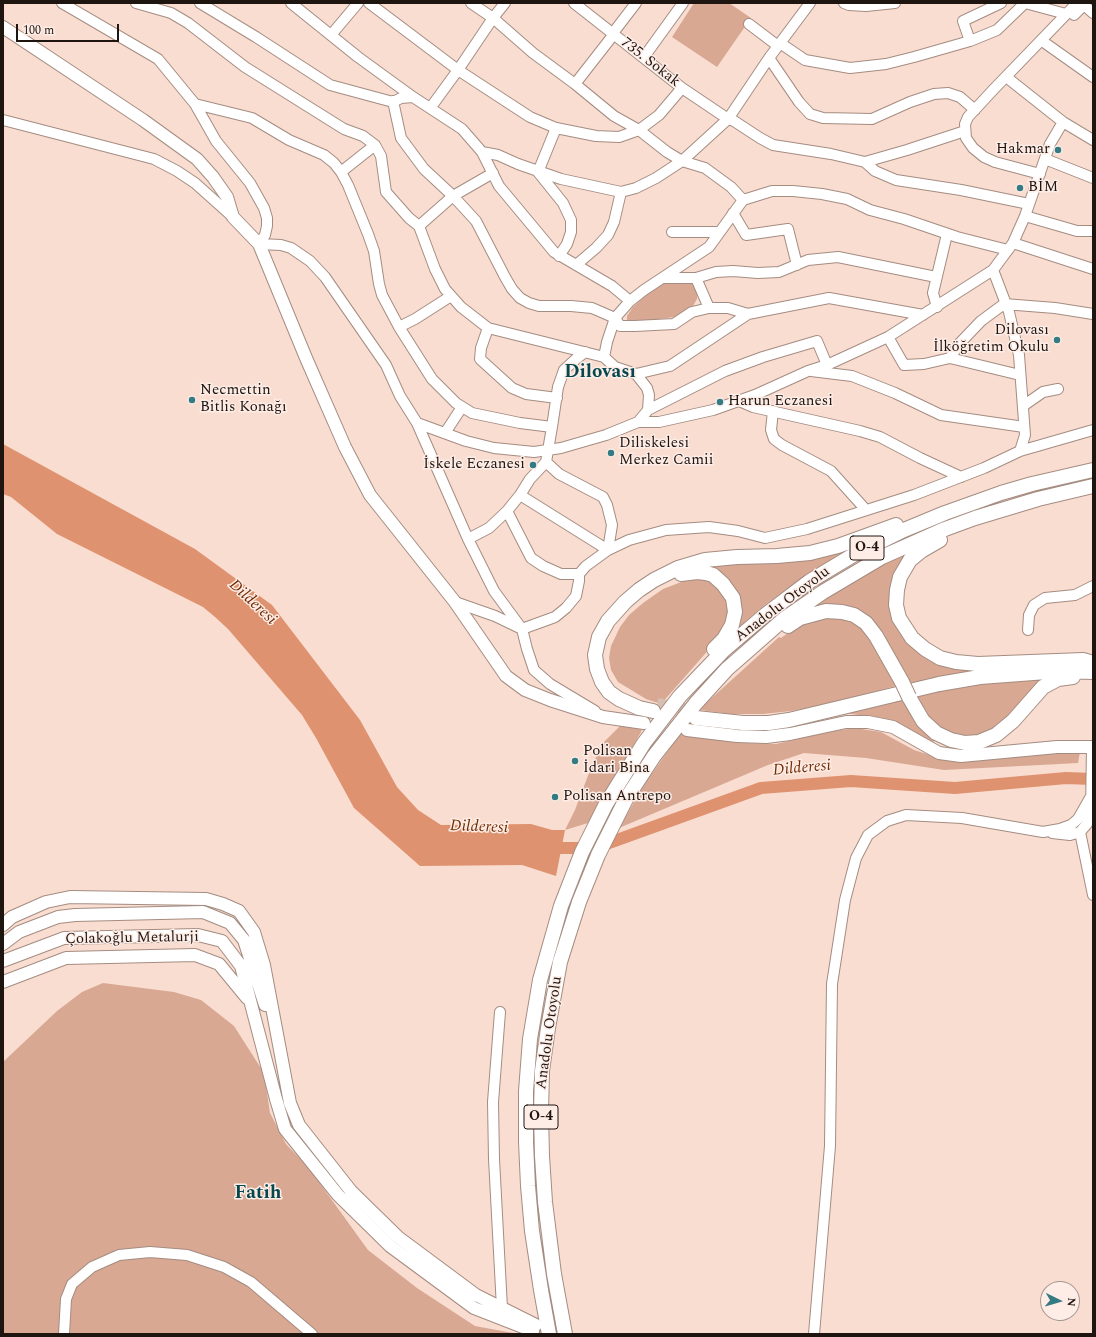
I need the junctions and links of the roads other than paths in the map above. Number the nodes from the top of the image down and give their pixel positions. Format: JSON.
{"nodes":[{"id":1,"x":136,"y":3,"type":"edge"},
{"id":2,"x":200,"y":3,"type":"edge"},
{"id":3,"x":291,"y":3,"type":"edge"},
{"id":4,"x":358,"y":3,"type":"edge"},
{"id":5,"x":369,"y":3,"type":"edge"},
{"id":6,"x":471,"y":3,"type":"edge"},
{"id":7,"x":505,"y":3,"type":"edge"},
{"id":8,"x":574,"y":3,"type":"edge"},
{"id":9,"x":636,"y":3,"type":"edge"},
{"id":10,"x":683,"y":3,"type":"edge"},
{"id":11,"x":810,"y":3,"type":"edge"},
{"id":12,"x":844,"y":3,"type":"edge"},
{"id":13,"x":895,"y":3,"type":"edge"},
{"id":14,"x":1001,"y":3,"type":"edge"},
{"id":15,"x":1025,"y":3,"type":"edge"},
{"id":16,"x":67,"y":4,"type":"edge"},
{"id":17,"x":1082,"y":4,"type":"edge"},
{"id":18,"x":978,"y":8,"type":"edge"},
{"id":19,"x":1093,"y":13,"type":"edge"},
{"id":20,"x":1066,"y":14,"type":"junction"},
{"id":21,"x":492,"y":18,"type":"junction"},
{"id":22,"x":750,"y":24,"type":"dead end"},
{"id":23,"x":3,"y":27,"type":"edge"},
{"id":24,"x":613,"y":34,"type":"junction"},
{"id":25,"x":331,"y":35,"type":"junction"},
{"id":26,"x":970,"y":40,"type":"junction"},
{"id":27,"x":1045,"y":43,"type":"junction"},
{"id":28,"x":779,"y":44,"type":"junction"},
{"id":29,"x":644,"y":57,"type":"junction"},
{"id":30,"x":769,"y":58,"type":"junction"},
{"id":31,"x":458,"y":70,"type":"junction"},
{"id":32,"x":1093,"y":77,"type":"edge"},
{"id":33,"x":1010,"y":80,"type":"junction"},
{"id":34,"x":575,"y":84,"type":"junction"},
{"id":35,"x":682,"y":88,"type":"junction"},
{"id":36,"x":413,"y":97,"type":"junction"},
{"id":37,"x":393,"y":102,"type":"junction"},
{"id":38,"x":195,"y":104,"type":"junction"},
{"id":39,"x":978,"y":106,"type":"junction"},
{"id":40,"x":430,"y":107,"type":"junction"},
{"id":41,"x":728,"y":119,"type":"junction"},
{"id":42,"x":3,"y":120,"type":"edge"},
{"id":43,"x":1063,"y":122,"type":"junction"},
{"id":44,"x":556,"y":128,"type":"junction"},
{"id":45,"x":639,"y":130,"type":"junction"},
{"id":46,"x":965,"y":131,"type":"junction"},
{"id":47,"x":1093,"y":140,"type":"edge"},
{"id":48,"x":375,"y":145,"type":"junction"},
{"id":49,"x":482,"y":152,"type":"junction"},
{"id":50,"x":682,"y":160,"type":"junction"},
{"id":51,"x":1045,"y":160,"type":"junction"},
{"id":52,"x":865,"y":162,"type":"junction"},
{"id":53,"x":342,"y":172,"type":"junction"},
{"id":54,"x":538,"y":172,"type":"junction"},
{"id":55,"x":493,"y":173,"type":"junction"},
{"id":56,"x":1040,"y":174,"type":"junction"},
{"id":57,"x":1093,"y":178,"type":"edge"},
{"id":58,"x":621,"y":192,"type":"junction"},
{"id":59,"x":453,"y":196,"type":"junction"},
{"id":60,"x":743,"y":200,"type":"junction"},
{"id":61,"x":1029,"y":204,"type":"junction"},
{"id":62,"x":733,"y":213,"type":"junction"},
{"id":63,"x":1025,"y":216,"type":"junction"},
{"id":64,"x":233,"y":217,"type":"junction"},
{"id":65,"x":419,"y":226,"type":"junction"},
{"id":66,"x":1093,"y":230,"type":"edge"},
{"id":67,"x":672,"y":232,"type":"dead end"},
{"id":68,"x":720,"y":232,"type":"junction"},
{"id":69,"x":1077,"y":232,"type":"junction"},
{"id":70,"x":947,"y":234,"type":"junction"},
{"id":71,"x":1093,"y":239,"type":"edge"},
{"id":72,"x":259,"y":244,"type":"junction"},
{"id":73,"x":1010,"y":247,"type":"junction"},
{"id":74,"x":559,"y":256,"type":"junction"},
{"id":75,"x":576,"y":264,"type":"junction"},
{"id":76,"x":797,"y":265,"type":"junction"},
{"id":77,"x":1093,"y":269,"type":"edge"},
{"id":78,"x":993,"y":270,"type":"junction"},
{"id":79,"x":936,"y":277,"type":"junction"},
{"id":80,"x":663,"y":278,"type":"junction"},
{"id":81,"x":696,"y":278,"type":"junction"},
{"id":82,"x":451,"y":296,"type":"junction"},
{"id":83,"x":630,"y":301,"type":"junction"},
{"id":84,"x":1004,"y":304,"type":"junction"},
{"id":85,"x":937,"y":307,"type":"junction"},
{"id":86,"x":709,"y":308,"type":"junction"},
{"id":87,"x":748,"y":314,"type":"junction"},
{"id":88,"x":1093,"y":314,"type":"edge"},
{"id":89,"x":923,"y":315,"type":"junction"},
{"id":90,"x":615,"y":318,"type":"junction"},
{"id":91,"x":399,"y":327,"type":"junction"},
{"id":92,"x":488,"y":328,"type":"junction"},
{"id":93,"x":888,"y":337,"type":"junction"},
{"id":94,"x":585,"y":352,"type":"junction"},
{"id":95,"x":604,"y":357,"type":"junction"},
{"id":96,"x":950,"y":358,"type":"junction"},
{"id":97,"x":827,"y":365,"type":"junction"},
{"id":98,"x":808,"y":371,"type":"junction"},
{"id":99,"x":636,"y":374,"type":"junction"},
{"id":100,"x":1020,"y":375,"type":"junction"},
{"id":101,"x":1058,"y":389,"type":"dead end"},
{"id":102,"x":557,"y":398,"type":"junction"},
{"id":103,"x":739,"y":401,"type":"junction"},
{"id":104,"x":1023,"y":406,"type":"junction"},
{"id":105,"x":462,"y":407,"type":"junction"},
{"id":106,"x":648,"y":410,"type":"junction"},
{"id":107,"x":773,"y":411,"type":"junction"},
{"id":108,"x":638,"y":422,"type":"junction"},
{"id":109,"x":417,"y":423,"type":"junction"},
{"id":110,"x":1024,"y":426,"type":"junction"},
{"id":111,"x":552,"y":427,"type":"junction"},
{"id":112,"x":1093,"y":430,"type":"edge"},
{"id":113,"x":445,"y":433,"type":"junction"},
{"id":114,"x":548,"y":450,"type":"junction"},
{"id":115,"x":1020,"y":451,"type":"junction"},
{"id":116,"x":546,"y":462,"type":"junction"},
{"id":117,"x":1093,"y":470,"type":"edge"},
{"id":118,"x":961,"y":477,"type":"junction"},
{"id":119,"x":1093,"y":486,"type":"edge"},
{"id":120,"x":520,"y":495,"type":"junction"},
{"id":121,"x":1038,"y":499,"type":"junction"},
{"id":122,"x":970,"y":504,"type":"junction"},
{"id":123,"x":866,"y":510,"type":"junction"},
{"id":124,"x":507,"y":511,"type":"junction"},
{"id":125,"x":468,"y":539,"type":"junction"},
{"id":126,"x":608,"y":550,"type":"junction"},
{"id":127,"x":579,"y":574,"type":"junction"},
{"id":128,"x":1093,"y":586,"type":"edge"},
{"id":129,"x":455,"y":602,"type":"junction"},
{"id":130,"x":522,"y":629,"type":"junction"},
{"id":131,"x":1028,"y":630,"type":"dead end"},
{"id":132,"x":1093,"y":664,"type":"edge"},
{"id":133,"x":1093,"y":673,"type":"edge"},
{"id":134,"x":680,"y":696,"type":"junction"},
{"id":135,"x":697,"y":711,"type":"junction"},
{"id":136,"x":603,"y":717,"type":"junction"},
{"id":137,"x":644,"y":723,"type":"dead end"},
{"id":138,"x":687,"y":730,"type":"dead end"},
{"id":139,"x":1092,"y":750,"type":"edge"},
{"id":140,"x":1090,"y":798,"type":"junction"},
{"id":141,"x":1043,"y":832,"type":"junction"},
{"id":142,"x":1080,"y":832,"type":"junction"},
{"id":143,"x":1093,"y":895,"type":"edge"},
{"id":144,"x":3,"y":925,"type":"edge"},
{"id":145,"x":3,"y":944,"type":"edge"},
{"id":146,"x":3,"y":960,"type":"edge"},
{"id":147,"x":3,"y":982,"type":"edge"},
{"id":148,"x":249,"y":1000,"type":"junction"},
{"id":149,"x":500,"y":1012,"type":"dead end"},
{"id":150,"x":281,"y":1055,"type":"junction"},
{"id":151,"x":502,"y":1308,"type":"junction"},
{"id":152,"x":541,"y":1330,"type":"edge"},
{"id":153,"x":64,"y":1334,"type":"edge"},
{"id":154,"x":312,"y":1334,"type":"edge"},
{"id":155,"x":565,"y":1334,"type":"edge"},
{"id":156,"x":814,"y":1334,"type":"edge"}],
"edges":[{"from":1,"to":48,"type":"street"},
{"from":2,"to":37,"type":"street"},
{"from":3,"to":25,"type":"street"},
{"from":4,"to":25,"type":"street"},
{"from":5,"to":31,"type":"street"},
{"from":6,"to":21,"type":"street"},
{"from":7,"to":21,"type":"street"},
{"from":8,"to":24,"type":"street","name":"735. Sokak"},
{"from":9,"to":24,"type":"street"},
{"from":10,"to":29,"type":"street"},
{"from":11,"to":28,"type":"street"},
{"from":12,"to":13,"type":"street"},
{"from":14,"to":18,"type":"street"},
{"from":15,"to":20,"type":"street"},
{"from":15,"to":26,"type":"street"},
{"from":16,"to":38,"type":"street"},
{"from":17,"to":19,"type":"street"},
{"from":17,"to":20,"type":"street"},
{"from":17,"to":27,"type":"street"},
{"from":18,"to":26,"type":"street"},
{"from":20,"to":39,"type":"street"},
{"from":21,"to":31,"type":"street"},
{"from":21,"to":34,"type":"street"},
{"from":22,"to":28,"type":"street"},
{"from":23,"to":64,"type":"main road"},
{"from":24,"to":29,"type":"street","name":"735. Sokak"},
{"from":24,"to":34,"type":"street"},
{"from":25,"to":36,"type":"street"},
{"from":26,"to":28,"type":"street"},
{"from":27,"to":32,"type":"street"},
{"from":27,"to":33,"type":"street"},
{"from":28,"to":30,"type":"street"},
{"from":29,"to":35,"type":"street","name":"735. Sokak"},
{"from":30,"to":39,"type":"street"},
{"from":30,"to":41,"type":"street"},
{"from":31,"to":40,"type":"street"},
{"from":31,"to":44,"type":"street"},
{"from":33,"to":39,"type":"street"},
{"from":33,"to":43,"type":"street"},
{"from":34,"to":45,"type":"street"},
{"from":35,"to":41,"type":"street","name":"735. Sokak"},
{"from":35,"to":45,"type":"street"},
{"from":36,"to":37,"type":"street"},
{"from":36,"to":40,"type":"street"},
{"from":37,"to":59,"type":"street"},
{"from":38,"to":53,"type":"street"},
{"from":38,"to":72,"type":"street"},
{"from":39,"to":46,"type":"street"},
{"from":40,"to":49,"type":"street"},
{"from":41,"to":50,"type":"street"},
{"from":41,"to":52,"type":"street","name":"735. Sokak"},
{"from":42,"to":64,"type":"street"},
{"from":43,"to":47,"type":"street"},
{"from":43,"to":51,"type":"street"},
{"from":44,"to":45,"type":"street"},
{"from":44,"to":54,"type":"street"},
{"from":45,"to":50,"type":"street"},
{"from":46,"to":52,"type":"street"},
{"from":46,"to":56,"type":"street"},
{"from":48,"to":53,"type":"street"},
{"from":48,"to":65,"type":"street"},
{"from":49,"to":54,"type":"street"},
{"from":49,"to":55,"type":"street"},
{"from":50,"to":58,"type":"street"},
{"from":50,"to":60,"type":"street"},
{"from":51,"to":56,"type":"street"},
{"from":51,"to":57,"type":"street"},
{"from":52,"to":61,"type":"street"},
{"from":53,"to":91,"type":"street"},
{"from":54,"to":58,"type":"street"},
{"from":54,"to":74,"type":"street"},
{"from":55,"to":59,"type":"street"},
{"from":55,"to":74,"type":"street"},
{"from":56,"to":61,"type":"street"},
{"from":58,"to":75,"type":"street"},
{"from":59,"to":65,"type":"street"},
{"from":59,"to":90,"type":"street"},
{"from":60,"to":62,"type":"street"},
{"from":60,"to":70,"type":"street"},
{"from":61,"to":63,"type":"street"},
{"from":62,"to":68,"type":"street"},
{"from":62,"to":76,"type":"street"},
{"from":63,"to":69,"type":"street"},
{"from":63,"to":73,"type":"street"},
{"from":64,"to":72,"type":"main road"},
{"from":65,"to":82,"type":"street"},
{"from":66,"to":69,"type":"street"},
{"from":67,"to":68,"type":"street"},
{"from":68,"to":80,"type":"street"},
{"from":69,"to":71,"type":"street"},
{"from":70,"to":73,"type":"street"},
{"from":70,"to":79,"type":"street"},
{"from":72,"to":109,"type":"street"},
{"from":72,"to":129,"type":"main road"},
{"from":73,"to":77,"type":"street"},
{"from":73,"to":78,"type":"street"},
{"from":74,"to":75,"type":"street"},
{"from":75,"to":83,"type":"street"},
{"from":76,"to":79,"type":"street"},
{"from":76,"to":81,"type":"street"},
{"from":78,"to":84,"type":"street"},
{"from":78,"to":85,"type":"street"},
{"from":79,"to":85,"type":"street"},
{"from":80,"to":81,"type":"street"},
{"from":80,"to":83,"type":"street"},
{"from":81,"to":86,"type":"street"},
{"from":82,"to":91,"type":"street"},
{"from":82,"to":92,"type":"street"},
{"from":83,"to":90,"type":"street"},
{"from":84,"to":88,"type":"street"},
{"from":84,"to":96,"type":"street"},
{"from":84,"to":100,"type":"street"},
{"from":85,"to":89,"type":"street"},
{"from":86,"to":87,"type":"street"},
{"from":86,"to":90,"type":"street"},
{"from":87,"to":89,"type":"street"},
{"from":87,"to":99,"type":"street"},
{"from":89,"to":93,"type":"street"},
{"from":90,"to":95,"type":"street"},
{"from":91,"to":105,"type":"street"},
{"from":92,"to":94,"type":"street"},
{"from":92,"to":102,"type":"street"},
{"from":93,"to":96,"type":"street"},
{"from":93,"to":97,"type":"street"},
{"from":94,"to":95,"type":"street"},
{"from":94,"to":102,"type":"street"},
{"from":95,"to":99,"type":"street"},
{"from":96,"to":100,"type":"street"},
{"from":97,"to":98,"type":"street"},
{"from":97,"to":106,"type":"street"},
{"from":98,"to":103,"type":"street"},
{"from":98,"to":110,"type":"street"},
{"from":99,"to":106,"type":"street"},
{"from":100,"to":104,"type":"street"},
{"from":101,"to":104,"type":"street"},
{"from":102,"to":111,"type":"street"},
{"from":103,"to":107,"type":"street"},
{"from":103,"to":108,"type":"street"},
{"from":104,"to":110,"type":"street"},
{"from":105,"to":111,"type":"street"},
{"from":105,"to":113,"type":"street"},
{"from":106,"to":108,"type":"street"},
{"from":107,"to":118,"type":"street"},
{"from":107,"to":123,"type":"street"},
{"from":108,"to":114,"type":"street"},
{"from":109,"to":113,"type":"street"},
{"from":109,"to":125,"type":"street"},
{"from":110,"to":115,"type":"street"},
{"from":111,"to":114,"type":"street"},
{"from":112,"to":115,"type":"street"},
{"from":113,"to":114,"type":"street"},
{"from":114,"to":116,"type":"street"},
{"from":115,"to":118,"type":"street"},
{"from":116,"to":120,"type":"street"},
{"from":116,"to":126,"type":"street"},
{"from":117,"to":122,"type":"highway","name":"Anadolu Otoyolu","number":"O-4"},
{"from":118,"to":123,"type":"street"},
{"from":119,"to":121,"type":"highway","name":"Anadolu Otoyolu","number":"O-4"},
{"from":120,"to":124,"type":"street"},
{"from":120,"to":126,"type":"street"},
{"from":121,"to":132,"type":"highway"},
{"from":121,"to":135,"type":"highway","name":"Anadolu Otoyolu","number":"O-4"},
{"from":122,"to":134,"type":"highway","name":"Anadolu Otoyolu","number":"O-4"},
{"from":122,"to":134,"type":"highway"},
{"from":123,"to":126,"type":"street"},
{"from":124,"to":125,"type":"street"},
{"from":124,"to":127,"type":"street"},
{"from":125,"to":130,"type":"street"},
{"from":126,"to":127,"type":"street"},
{"from":127,"to":130,"type":"street"},
{"from":128,"to":131,"type":"street"},
{"from":129,"to":130,"type":"street"},
{"from":129,"to":136,"type":"main road"},
{"from":130,"to":136,"type":"street"},
{"from":132,"to":135,"type":"highway"},
{"from":133,"to":135,"type":"highway"},
{"from":133,"to":135,"type":"highway","bridge":true},
{"from":134,"to":152,"type":"highway","name":"Anadolu Otoyolu","number":"O-4"},
{"from":135,"to":155,"type":"highway","name":"Anadolu Otoyolu","number":"O-4"},
{"from":136,"to":137,"type":"main road"},
{"from":138,"to":139,"type":"main road"},
{"from":139,"to":140,"type":"street"},
{"from":140,"to":141,"type":"street"},
{"from":140,"to":142,"type":"street"},
{"from":141,"to":142,"type":"street"},
{"from":141,"to":156,"type":"street"},
{"from":142,"to":143,"type":"street"},
{"from":144,"to":150,"type":"main road"},
{"from":145,"to":150,"type":"main road","name":"Çolakoğlu Metalurji"},
{"from":146,"to":148,"type":"main road","name":"Çolakoğlu Metalurji"},
{"from":147,"to":148,"type":"main road"},
{"from":148,"to":152,"type":"main road","name":"Çolakoğlu Metalurji"},
{"from":149,"to":151,"type":"street"},
{"from":150,"to":151,"type":"main road"},
{"from":151,"to":152,"type":"main road"},
{"from":153,"to":154,"type":"street"}]}
